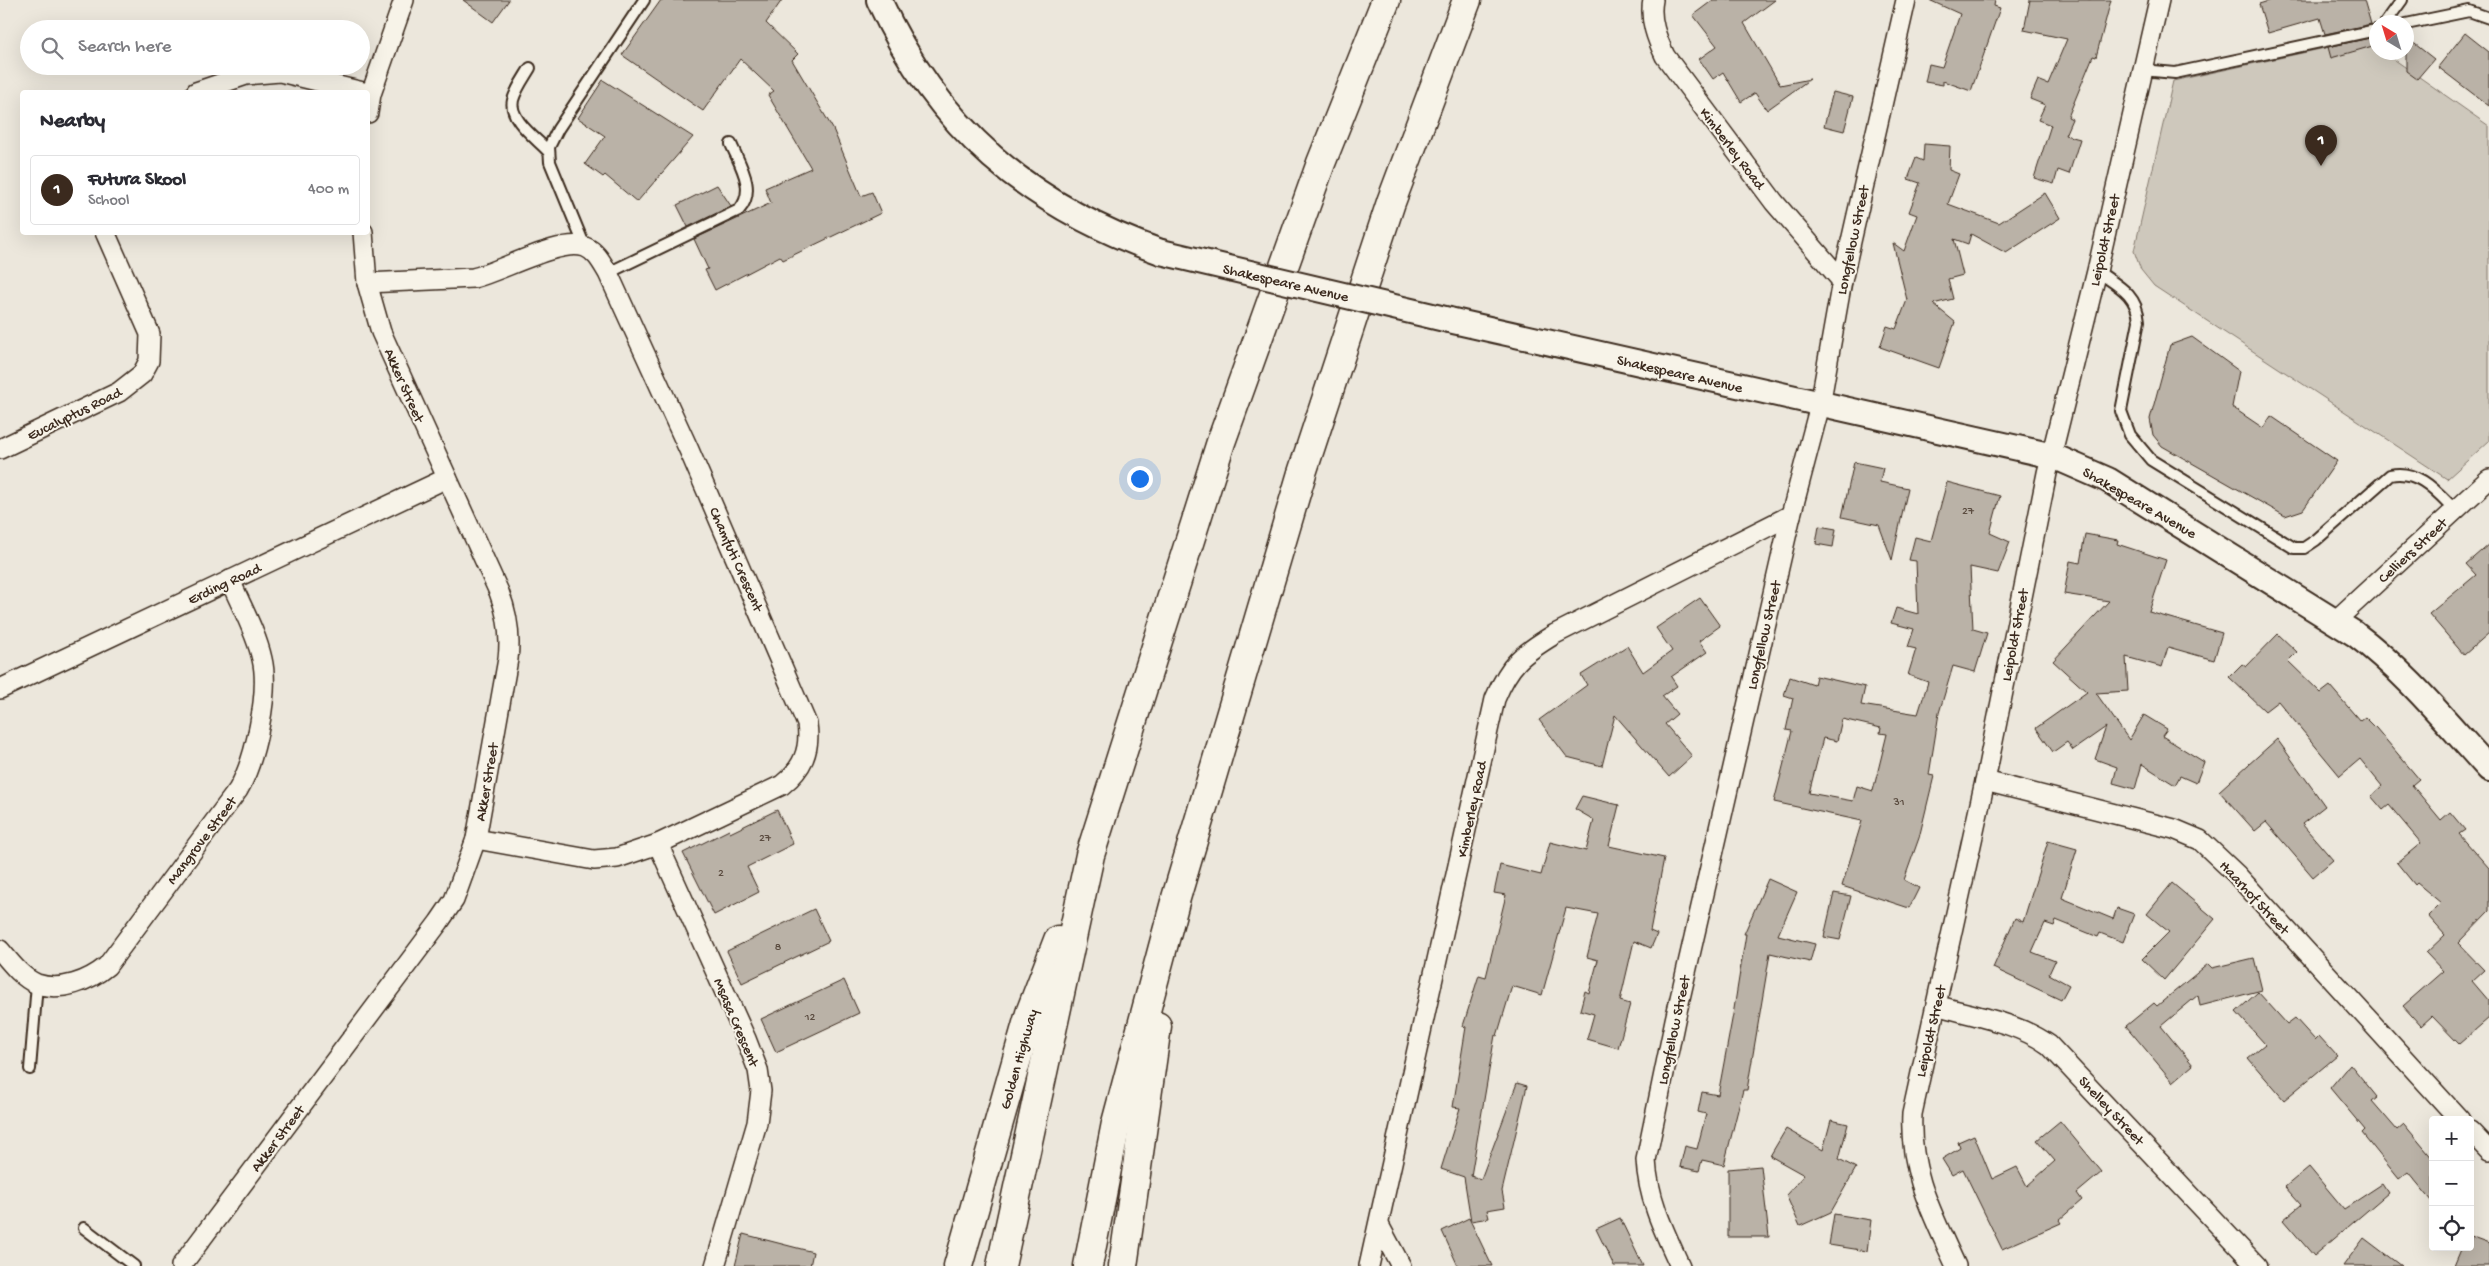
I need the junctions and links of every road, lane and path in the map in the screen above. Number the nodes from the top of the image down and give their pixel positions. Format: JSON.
{"nodes":[{"id":1,"x":404,"y":0,"type":"edge"},
{"id":2,"x":644,"y":0,"type":"edge"},
{"id":3,"x":879,"y":0,"type":"edge"},
{"id":4,"x":1386,"y":0,"type":"edge"},
{"id":5,"x":1467,"y":0,"type":"edge"},
{"id":6,"x":1653,"y":0,"type":"edge"},
{"id":7,"x":1906,"y":0,"type":"edge"},
{"id":8,"x":2159,"y":0,"type":"edge"},
{"id":9,"x":2402,"y":0,"type":"edge"},
{"id":10,"x":2391,"y":15,"type":"edge"},
{"id":11,"x":2489,"y":18,"type":"edge"},
{"id":12,"x":2414,"y":22,"type":"edge"},
{"id":13,"x":2369,"y":31,"type":"edge"},
{"id":14,"x":530,"y":68,"type":"dead end"},
{"id":15,"x":2142,"y":70,"type":"junction"},
{"id":16,"x":247,"y":75,"type":"edge"},
{"id":17,"x":292,"y":75,"type":"edge"},
{"id":18,"x":201,"y":90,"type":"edge"},
{"id":19,"x":351,"y":90,"type":"edge"},
{"id":20,"x":369,"y":90,"type":"edge"},
{"id":21,"x":731,"y":144,"type":"dead end"},
{"id":22,"x":548,"y":151,"type":"junction"},
{"id":23,"x":106,"y":235,"type":"edge"},
{"id":24,"x":363,"y":235,"type":"edge"},
{"id":25,"x":585,"y":247,"type":"junction"},
{"id":26,"x":2097,"y":271,"type":"junction"},
{"id":27,"x":608,"y":273,"type":"junction"},
{"id":28,"x":1842,"y":281,"type":"junction"},
{"id":29,"x":367,"y":283,"type":"junction"},
{"id":30,"x":1820,"y":405,"type":"junction"},
{"id":31,"x":0,"y":449,"type":"edge"},
{"id":32,"x":2052,"y":456,"type":"junction"},
{"id":33,"x":447,"y":478,"type":"junction"},
{"id":34,"x":2489,"y":479,"type":"edge"},
{"id":35,"x":2455,"y":510,"type":"junction"},
{"id":36,"x":1791,"y":515,"type":"junction"},
{"id":37,"x":230,"y":580,"type":"junction"},
{"id":38,"x":2335,"y":621,"type":"junction"},
{"id":39,"x":0,"y":689,"type":"edge"},
{"id":40,"x":2489,"y":769,"type":"edge"},
{"id":41,"x":1985,"y":780,"type":"junction"},
{"id":42,"x":476,"y":839,"type":"junction"},
{"id":43,"x":658,"y":844,"type":"junction"},
{"id":44,"x":1090,"y":856,"type":"junction"},
{"id":45,"x":1176,"y":898,"type":"junction"},
{"id":46,"x":0,"y":950,"type":"edge"},
{"id":47,"x":37,"y":984,"type":"junction"},
{"id":48,"x":1936,"y":1005,"type":"junction"},
{"id":49,"x":30,"y":1068,"type":"dead end"},
{"id":50,"x":2456,"y":1116,"type":"edge"},
{"id":51,"x":2474,"y":1135,"type":"edge"},
{"id":52,"x":2489,"y":1151,"type":"edge"},
{"id":53,"x":1379,"y":1225,"type":"junction"},
{"id":54,"x":84,"y":1228,"type":"dead end"},
{"id":55,"x":134,"y":1266,"type":"edge"},
{"id":56,"x":181,"y":1266,"type":"edge"},
{"id":57,"x":715,"y":1266,"type":"edge"},
{"id":58,"x":958,"y":1266,"type":"edge"},
{"id":59,"x":1002,"y":1266,"type":"edge"},
{"id":60,"x":1088,"y":1266,"type":"edge"},
{"id":61,"x":1123,"y":1266,"type":"edge"},
{"id":62,"x":1369,"y":1266,"type":"edge"},
{"id":63,"x":1401,"y":1266,"type":"edge"},
{"id":64,"x":1680,"y":1266,"type":"edge"},
{"id":65,"x":1956,"y":1266,"type":"edge"},
{"id":66,"x":2257,"y":1266,"type":"edge"}],
"edges":[{"from":1,"to":20,"type":"street"},
{"from":2,"to":22,"type":"lane"},
{"from":3,"to":30,"type":"street","name":"Shakespeare Avenue","bridge":true},
{"from":4,"to":44,"type":"highway"},
{"from":5,"to":45,"type":"highway"},
{"from":6,"to":28,"type":"street","name":"Kimberley Road"},
{"from":7,"to":28,"type":"street","name":"Longfellow Street"},
{"from":8,"to":15,"type":"street","name":"Leipoldt Street"},
{"from":9,"to":10,"type":"lane"},
{"from":11,"to":12,"type":"lane"},
{"from":13,"to":15,"type":"lane"},
{"from":14,"to":22,"type":"lane"},
{"from":15,"to":26,"type":"street","name":"Leipoldt Street"},
{"from":16,"to":18,"type":"street"},
{"from":17,"to":19,"type":"street"},
{"from":21,"to":27,"type":"lane"},
{"from":22,"to":25,"type":"lane"},
{"from":23,"to":31,"type":"street","name":"Eucalyptus Road"},
{"from":24,"to":29,"type":"street","name":"Akker Street"},
{"from":25,"to":27,"type":"street","name":"Chamfuti Crescent"},
{"from":25,"to":29,"type":"street"},
{"from":26,"to":32,"type":"street","name":"Leipoldt Street"},
{"from":26,"to":35,"type":"lane"},
{"from":27,"to":43,"type":"street","name":"Chamfuti Crescent"},
{"from":28,"to":30,"type":"street","name":"Longfellow Street"},
{"from":29,"to":33,"type":"street","name":"Akker Street"},
{"from":30,"to":32,"type":"street","name":"Shakespeare Avenue"},
{"from":30,"to":36,"type":"street","name":"Longfellow Street"},
{"from":32,"to":38,"type":"street","name":"Shakespeare Avenue"},
{"from":32,"to":41,"type":"street","name":"Leipoldt Street"},
{"from":33,"to":37,"type":"street","name":"Erding Road"},
{"from":33,"to":42,"type":"street","name":"Akker Street"},
{"from":34,"to":35,"type":"street","name":"Celliers Street"},
{"from":35,"to":38,"type":"street","name":"Celliers Street"},
{"from":36,"to":53,"type":"street","name":"Kimberley Road"},
{"from":36,"to":64,"type":"street","name":"Longfellow Street"},
{"from":37,"to":39,"type":"street","name":"Erding Road"},
{"from":37,"to":47,"type":"street","name":"Mangrove Street"},
{"from":38,"to":40,"type":"street","name":"Shakespeare Avenue"},
{"from":41,"to":48,"type":"street","name":"Leipoldt Street"},
{"from":41,"to":50,"type":"street","name":"Haarhof Street"},
{"from":42,"to":43,"type":"street","name":"Chamfuti Crescent"},
{"from":42,"to":56,"type":"street","name":"Akker Street"},
{"from":43,"to":57,"type":"street","name":"Msasa Crescent"},
{"from":44,"to":58,"type":"highway","name":"Golden Highway"},
{"from":44,"to":59,"type":"highway"},
{"from":45,"to":60,"type":"highway"},
{"from":45,"to":61,"type":"highway"},
{"from":46,"to":47,"type":"street"},
{"from":47,"to":49,"type":"lane"},
{"from":48,"to":65,"type":"street","name":"Leipoldt Street"},
{"from":48,"to":66,"type":"street","name":"Shelley Street"},
{"from":51,"to":52,"type":"street"},
{"from":53,"to":62,"type":"street","name":"Kimberley Road"},
{"from":53,"to":63,"type":"street"},
{"from":54,"to":55,"type":"lane"}]}
